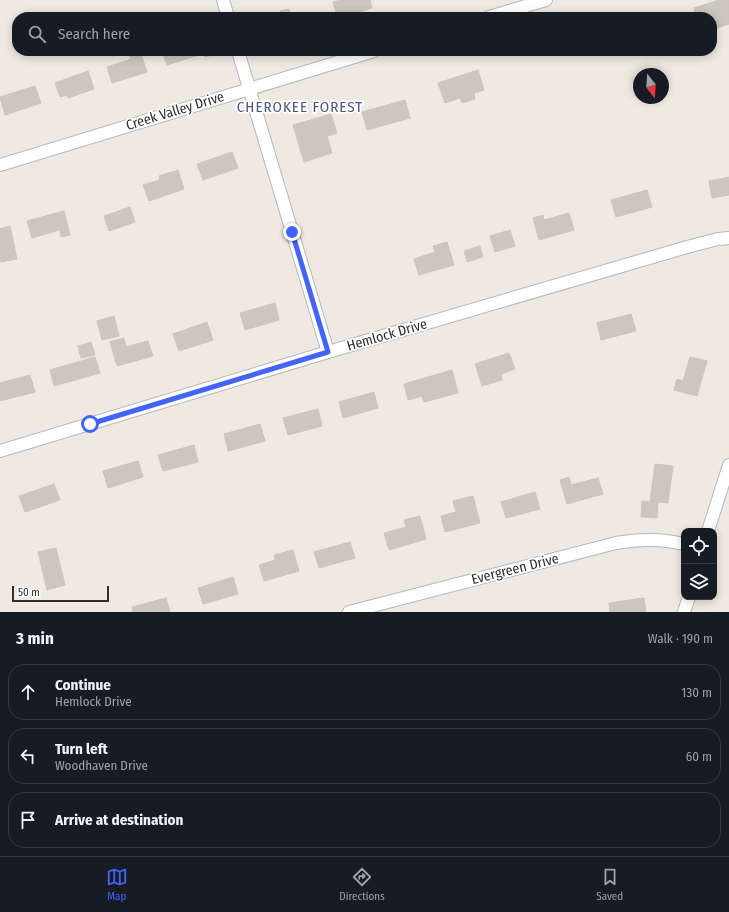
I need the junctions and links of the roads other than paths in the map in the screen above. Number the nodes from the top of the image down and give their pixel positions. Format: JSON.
{"nodes":[{"id":1,"x":223,"y":0,"type":"edge"},
{"id":2,"x":546,"y":0,"type":"edge"},
{"id":3,"x":227,"y":12,"type":"edge"},
{"id":4,"x":506,"y":12,"type":"edge"},
{"id":5,"x":239,"y":56,"type":"edge"},
{"id":6,"x":357,"y":56,"type":"edge"},
{"id":7,"x":248,"y":88,"type":"junction"},
{"id":8,"x":0,"y":165,"type":"edge"},
{"id":9,"x":729,"y":238,"type":"edge"},
{"id":10,"x":328,"y":352,"type":"junction"},
{"id":11,"x":0,"y":451,"type":"edge"},
{"id":12,"x":729,"y":465,"type":"edge"},
{"id":13,"x":724,"y":496,"type":"edge"},
{"id":14,"x":709,"y":528,"type":"edge"},
{"id":15,"x":681,"y":544,"type":"edge"},
{"id":16,"x":688,"y":600,"type":"edge"},
{"id":17,"x":349,"y":612,"type":"edge"},
{"id":18,"x":684,"y":612,"type":"edge"}],
"edges":[{"from":1,"to":3,"type":"street"},
{"from":2,"to":4,"type":"street"},
{"from":5,"to":7,"type":"street"},
{"from":6,"to":7,"type":"street","name":"Creek Valley Drive"},
{"from":7,"to":8,"type":"street","name":"Creek Valley Drive"},
{"from":7,"to":10,"type":"street"},
{"from":9,"to":10,"type":"street","name":"Hemlock Drive"},
{"from":10,"to":11,"type":"street","name":"Hemlock Drive"},
{"from":12,"to":13,"type":"street"},
{"from":13,"to":14,"type":"street"},
{"from":15,"to":17,"type":"street","name":"Evergreen Drive"},
{"from":16,"to":18,"type":"street"}]}
